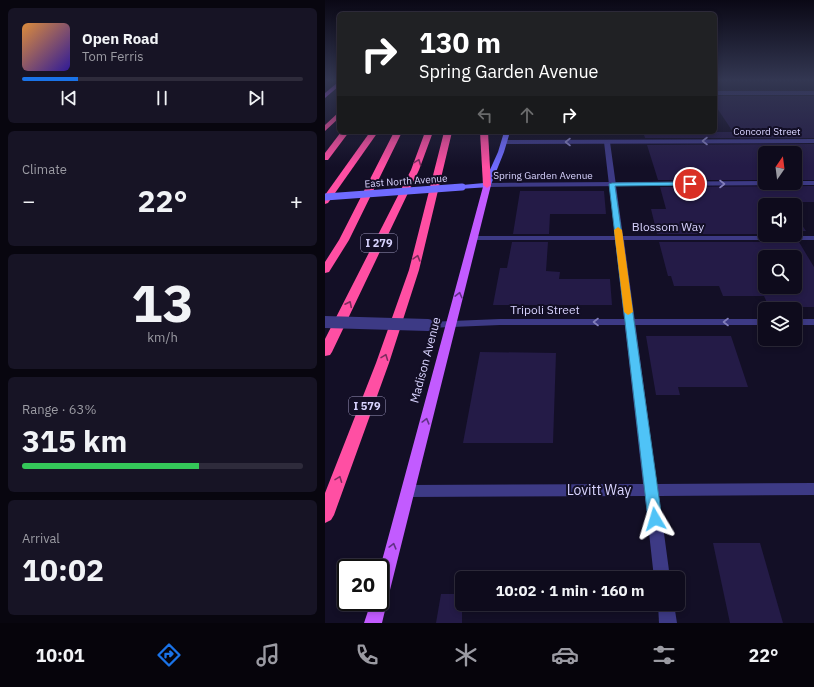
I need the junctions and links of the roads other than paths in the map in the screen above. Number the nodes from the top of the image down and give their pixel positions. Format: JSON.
{"nodes":[{"id":1,"x":337,"y":116,"type":"edge"},
{"id":2,"x":325,"y":128,"type":"edge"},
{"id":3,"x":343,"y":134,"type":"edge"},
{"id":4,"x":373,"y":134,"type":"edge"},
{"id":5,"x":397,"y":134,"type":"edge"},
{"id":6,"x":428,"y":134,"type":"edge"},
{"id":7,"x":448,"y":134,"type":"edge"},
{"id":8,"x":484,"y":134,"type":"edge"},
{"id":9,"x":507,"y":134,"type":"edge"},
{"id":10,"x":814,"y":141,"type":"edge"},
{"id":11,"x":505,"y":142,"type":"junction"},
{"id":12,"x":607,"y":142,"type":"junction"},
{"id":13,"x":325,"y":158,"type":"edge"},
{"id":14,"x":612,"y":184,"type":"junction"},
{"id":15,"x":814,"y":184,"type":"edge"},
{"id":16,"x":487,"y":185,"type":"junction"},
{"id":17,"x":325,"y":197,"type":"edge"},
{"id":18,"x":325,"y":201,"type":"edge"},
{"id":19,"x":474,"y":238,"type":"junction"},
{"id":20,"x":619,"y":238,"type":"junction"},
{"id":21,"x":814,"y":238,"type":"edge"},
{"id":22,"x":325,"y":270,"type":"edge"},
{"id":23,"x":325,"y":322,"type":"edge"},
{"id":24,"x":630,"y":322,"type":"junction"},
{"id":25,"x":758,"y":322,"type":"edge"},
{"id":26,"x":802,"y":322,"type":"edge"},
{"id":27,"x":814,"y":322,"type":"edge"},
{"id":28,"x":451,"y":325,"type":"junction"},
{"id":29,"x":325,"y":352,"type":"edge"},
{"id":30,"x":814,"y":489,"type":"edge"},
{"id":31,"x":651,"y":490,"type":"junction"},
{"id":32,"x":408,"y":491,"type":"junction"},
{"id":33,"x":325,"y":515,"type":"edge"},
{"id":34,"x":389,"y":564,"type":"edge"},
{"id":35,"x":661,"y":571,"type":"edge"},
{"id":36,"x":376,"y":611,"type":"edge"},
{"id":37,"x":667,"y":611,"type":"edge"},
{"id":38,"x":373,"y":623,"type":"edge"},
{"id":39,"x":668,"y":623,"type":"edge"}],
"edges":[{"from":1,"to":2,"type":"highway"},
{"from":3,"to":13,"type":"highway"},
{"from":4,"to":18,"type":"highway"},
{"from":5,"to":22,"type":"highway"},
{"from":29,"to":6,"type":"highway","number":"I 279","one_way":true},
{"from":33,"to":7,"type":"highway","number":"I 579","one_way":true},
{"from":8,"to":16,"type":"highway"},
{"from":9,"to":11,"type":"main road","name":"Madison Avenue"},
{"from":10,"to":12,"type":"street","name":"Concord Street","one_way":true},
{"from":12,"to":11,"type":"street","name":"Concord Street","one_way":true},
{"from":11,"to":16,"type":"main road","name":"Madison Avenue"},
{"from":12,"to":14,"type":"street"},
{"from":14,"to":15,"type":"street","name":"Spring Garden Avenue","one_way":true},
{"from":14,"to":16,"type":"street","name":"Spring Garden Avenue"},
{"from":14,"to":20,"type":"street"},
{"from":16,"to":17,"type":"main road","name":"East North Avenue","bridge":true},
{"from":16,"to":19,"type":"main road","name":"Madison Avenue"},
{"from":19,"to":20,"type":"street","name":"Blossom Way"},
{"from":28,"to":19,"type":"main road","name":"Madison Avenue","one_way":true},
{"from":20,"to":21,"type":"street","name":"Blossom Way"},
{"from":20,"to":24,"type":"street"},
{"from":23,"to":28,"type":"street","name":"Tripoli Street","bridge":true},
{"from":25,"to":24,"type":"street","name":"Tripoli Street","one_way":true},
{"from":24,"to":28,"type":"street","name":"Tripoli Street","one_way":true},
{"from":24,"to":31,"type":"street"},
{"from":26,"to":27,"type":"street"},
{"from":32,"to":28,"type":"main road","name":"Madison Avenue","one_way":true},
{"from":30,"to":31,"type":"street","name":"Lovitt Way"},
{"from":31,"to":32,"type":"street","name":"Lovitt Way"},
{"from":31,"to":35,"type":"street"},
{"from":34,"to":32,"type":"main road","name":"Madison Avenue","one_way":true},
{"from":36,"to":38,"type":"main road"},
{"from":37,"to":39,"type":"street"}]}
